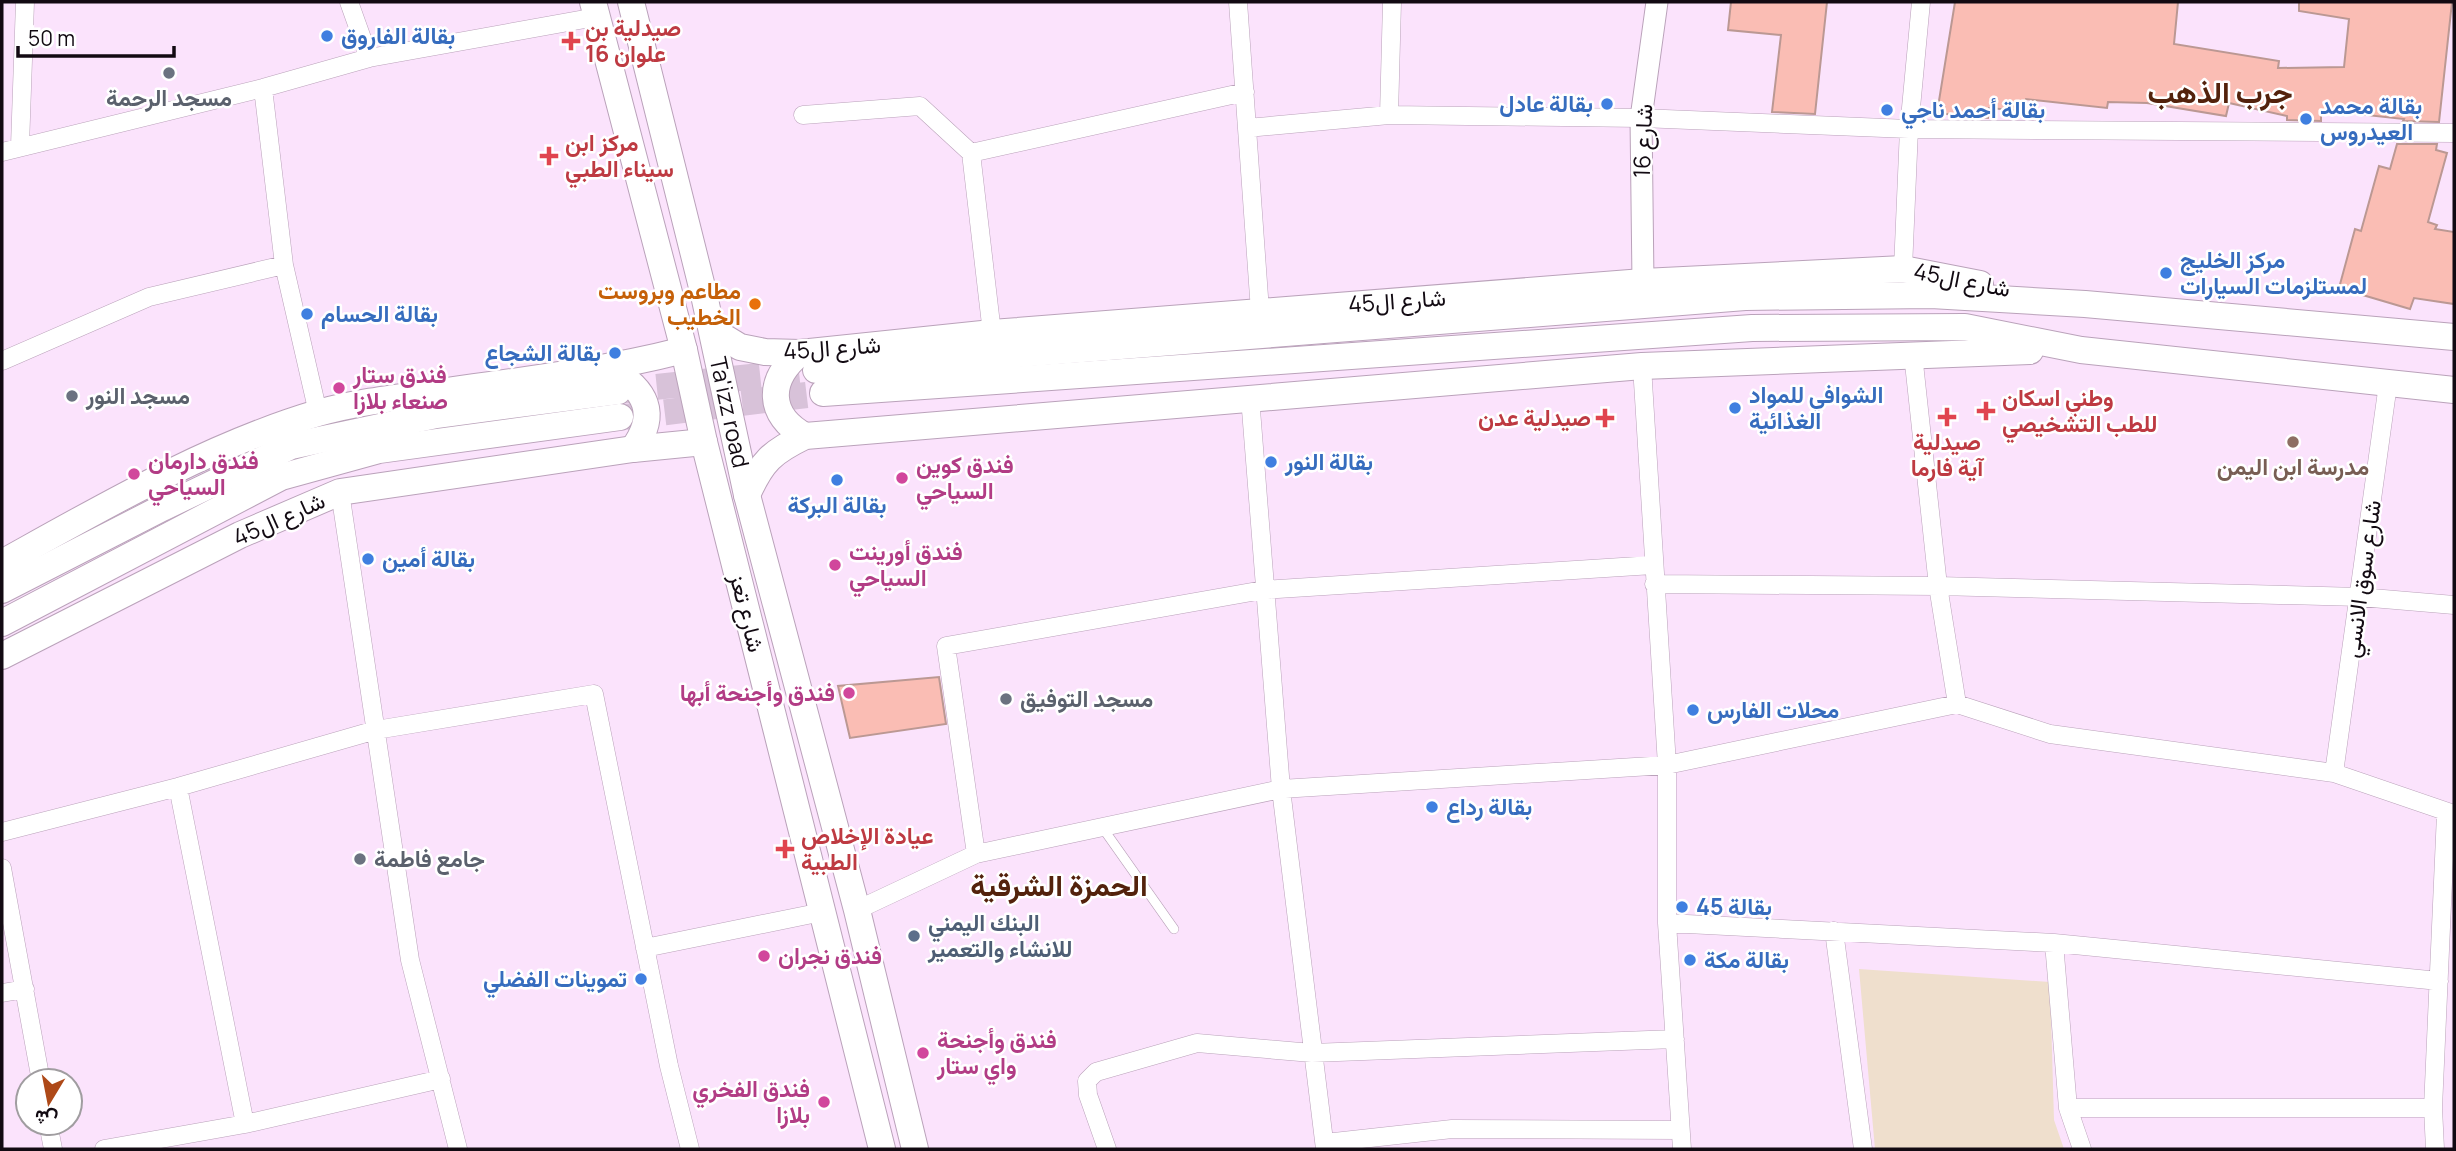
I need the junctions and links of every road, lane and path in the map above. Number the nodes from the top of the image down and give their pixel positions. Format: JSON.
{"nodes":[{"id":1,"x":24,"y":2,"type":"edge"},
{"id":2,"x":349,"y":2,"type":"edge"},
{"id":3,"x":631,"y":2,"type":"edge"},
{"id":4,"x":1238,"y":2,"type":"edge"},
{"id":5,"x":1392,"y":2,"type":"edge"},
{"id":6,"x":1657,"y":2,"type":"edge"},
{"id":7,"x":1921,"y":2,"type":"edge"},
{"id":8,"x":594,"y":9,"type":"edge"},
{"id":9,"x":369,"y":58,"type":"junction"},
{"id":10,"x":263,"y":88,"type":"junction"},
{"id":11,"x":1245,"y":92,"type":"junction"},
{"id":12,"x":803,"y":115,"type":"dead end"},
{"id":13,"x":1389,"y":115,"type":"junction"},
{"id":14,"x":1642,"y":118,"type":"junction"},
{"id":15,"x":1247,"y":128,"type":"junction"},
{"id":16,"x":1909,"y":129,"type":"junction"},
{"id":17,"x":2454,"y":133,"type":"edge"},
{"id":18,"x":20,"y":146,"type":"junction"},
{"id":19,"x":2,"y":152,"type":"edge"},
{"id":20,"x":971,"y":153,"type":"junction"},
{"id":21,"x":284,"y":265,"type":"junction"},
{"id":22,"x":1903,"y":269,"type":"junction"},
{"id":23,"x":1643,"y":282,"type":"junction"},
{"id":24,"x":2085,"y":304,"type":"junction"},
{"id":25,"x":1260,"y":311,"type":"junction"},
{"id":26,"x":712,"y":330,"type":"junction"},
{"id":27,"x":992,"y":333,"type":"junction"},
{"id":28,"x":2454,"y":337,"type":"edge"},
{"id":29,"x":684,"y":350,"type":"junction"},
{"id":30,"x":2081,"y":350,"type":"junction"},
{"id":31,"x":1913,"y":354,"type":"junction"},
{"id":32,"x":2,"y":361,"type":"edge"},
{"id":33,"x":1642,"y":366,"type":"junction"},
{"id":34,"x":813,"y":372,"type":"junction"},
{"id":35,"x":2388,"y":384,"type":"junction"},
{"id":36,"x":2454,"y":390,"type":"edge"},
{"id":37,"x":616,"y":393,"type":"junction"},
{"id":38,"x":1250,"y":397,"type":"junction"},
{"id":39,"x":318,"y":413,"type":"junction"},
{"id":40,"x":805,"y":436,"type":"junction"},
{"id":41,"x":704,"y":442,"type":"junction"},
{"id":42,"x":632,"y":449,"type":"junction"},
{"id":43,"x":340,"y":492,"type":"junction"},
{"id":44,"x":747,"y":495,"type":"junction"},
{"id":45,"x":2,"y":563,"type":"edge"},
{"id":46,"x":1653,"y":565,"type":"junction"},
{"id":47,"x":1654,"y":584,"type":"junction"},
{"id":48,"x":1938,"y":586,"type":"junction"},
{"id":49,"x":2,"y":590,"type":"edge"},
{"id":50,"x":1263,"y":590,"type":"junction"},
{"id":51,"x":2360,"y":597,"type":"junction"},
{"id":52,"x":2454,"y":606,"type":"edge"},
{"id":53,"x":2,"y":623,"type":"edge"},
{"id":54,"x":2,"y":656,"type":"edge"},
{"id":55,"x":1957,"y":704,"type":"junction"},
{"id":56,"x":376,"y":730,"type":"junction"},
{"id":57,"x":1667,"y":765,"type":"junction"},
{"id":58,"x":2334,"y":773,"type":"junction"},
{"id":59,"x":178,"y":787,"type":"junction"},
{"id":60,"x":1281,"y":789,"type":"junction"},
{"id":61,"x":2450,"y":814,"type":"edge"},
{"id":62,"x":1102,"y":827,"type":"junction"},
{"id":63,"x":2,"y":832,"type":"edge"},
{"id":64,"x":976,"y":854,"type":"junction"},
{"id":65,"x":2,"y":868,"type":"edge"},
{"id":66,"x":857,"y":909,"type":"junction"},
{"id":67,"x":822,"y":912,"type":"junction"},
{"id":68,"x":1667,"y":923,"type":"junction"},
{"id":69,"x":1174,"y":929,"type":"dead end"},
{"id":70,"x":1834,"y":931,"type":"junction"},
{"id":71,"x":2054,"y":943,"type":"junction"},
{"id":72,"x":645,"y":948,"type":"junction"},
{"id":73,"x":2439,"y":981,"type":"junction"},
{"id":74,"x":25,"y":989,"type":"junction"},
{"id":75,"x":2,"y":993,"type":"edge"},
{"id":76,"x":1675,"y":1040,"type":"junction"},
{"id":77,"x":1312,"y":1053,"type":"junction"},
{"id":78,"x":39,"y":1067,"type":"edge"},
{"id":79,"x":441,"y":1079,"type":"junction"},
{"id":80,"x":2068,"y":1108,"type":"junction"},
{"id":81,"x":2433,"y":1108,"type":"junction"},
{"id":82,"x":245,"y":1124,"type":"junction"},
{"id":83,"x":1680,"y":1130,"type":"junction"},
{"id":84,"x":1325,"y":1146,"type":"edge"},
{"id":85,"x":104,"y":1149,"type":"edge"},
{"id":86,"x":458,"y":1149,"type":"edge"},
{"id":87,"x":690,"y":1149,"type":"edge"},
{"id":88,"x":882,"y":1149,"type":"edge"},
{"id":89,"x":915,"y":1149,"type":"edge"},
{"id":90,"x":1107,"y":1149,"type":"edge"},
{"id":91,"x":1682,"y":1149,"type":"edge"},
{"id":92,"x":1863,"y":1149,"type":"edge"},
{"id":93,"x":2082,"y":1149,"type":"edge"},
{"id":94,"x":2435,"y":1149,"type":"edge"}],
"edges":[{"from":1,"to":18,"type":"street"},
{"from":2,"to":9,"type":"street"},
{"from":3,"to":26,"type":"main road"},
{"from":4,"to":11,"type":"street"},
{"from":5,"to":13,"type":"street"},
{"from":6,"to":14,"type":"street","name":"شارع 16"},
{"from":7,"to":16,"type":"street"},
{"from":8,"to":9,"type":"street"},
{"from":8,"to":29,"type":"main road"},
{"from":9,"to":10,"type":"street"},
{"from":10,"to":18,"type":"street"},
{"from":10,"to":21,"type":"street"},
{"from":11,"to":15,"type":"street"},
{"from":11,"to":20,"type":"street"},
{"from":12,"to":20,"type":"street"},
{"from":13,"to":14,"type":"street"},
{"from":13,"to":15,"type":"street"},
{"from":14,"to":16,"type":"street"},
{"from":14,"to":23,"type":"street","name":"شارع 16"},
{"from":15,"to":25,"type":"street"},
{"from":16,"to":17,"type":"street"},
{"from":16,"to":22,"type":"street"},
{"from":18,"to":19,"type":"street"},
{"from":20,"to":27,"type":"street"},
{"from":21,"to":32,"type":"street"},
{"from":21,"to":39,"type":"street"},
{"from":22,"to":23,"type":"main road","name":"شارع ال45"},
{"from":22,"to":24,"type":"main road","name":"شارع ال45"},
{"from":23,"to":25,"type":"main road","name":"شارع ال45"},
{"from":24,"to":28,"type":"main road","name":"شارع ال45"},
{"from":24,"to":34,"type":"main road","name":"شارع ال45"},
{"from":25,"to":27,"type":"main road","name":"شارع ال45"},
{"from":26,"to":34,"type":"main road","name":"شارع ال45"},
{"from":26,"to":44,"type":"main road","name":"Ta'izz road"},
{"from":27,"to":34,"type":"main road","name":"شارع ال45"},
{"from":29,"to":37,"type":"main road","name":"شارع ال45"},
{"from":29,"to":41,"type":"main road","name":"Ta'izz road"},
{"from":30,"to":31,"type":"main road","name":"شارع ال45"},
{"from":30,"to":34,"type":"main road","name":"شارع ال45"},
{"from":30,"to":35,"type":"main road","name":"شارع ال45"},
{"from":31,"to":33,"type":"main road","name":"شارع ال45"},
{"from":31,"to":48,"type":"street"},
{"from":33,"to":38,"type":"main road","name":"شارع ال45"},
{"from":33,"to":46,"type":"street"},
{"from":34,"to":40,"type":"main road"},
{"from":35,"to":36,"type":"main road","name":"شارع ال45"},
{"from":35,"to":51,"type":"street","name":"شارع سوق الانسي"},
{"from":37,"to":39,"type":"main road","name":"شارع ال45"},
{"from":37,"to":42,"type":"main road"},
{"from":37,"to":49,"type":"main road","name":"شارع ال45"},
{"from":37,"to":53,"type":"main road","name":"شارع ال45"},
{"from":38,"to":40,"type":"main road","name":"شارع ال45"},
{"from":38,"to":50,"type":"street"},
{"from":39,"to":45,"type":"main road","name":"شارع ال45"},
{"from":40,"to":44,"type":"main road","name":"شارع ال45"},
{"from":41,"to":42,"type":"main road","name":"شارع ال45"},
{"from":41,"to":67,"type":"main road","name":"شارع تعز"},
{"from":42,"to":43,"type":"main road","name":"شارع ال45"},
{"from":43,"to":54,"type":"main road","name":"شارع ال45"},
{"from":43,"to":56,"type":"street"},
{"from":44,"to":66,"type":"main road","name":"شارع تعز"},
{"from":46,"to":47,"type":"street"},
{"from":46,"to":50,"type":"street"},
{"from":47,"to":48,"type":"street"},
{"from":47,"to":57,"type":"street"},
{"from":48,"to":51,"type":"street"},
{"from":48,"to":55,"type":"street"},
{"from":50,"to":60,"type":"street"},
{"from":50,"to":64,"type":"street"},
{"from":51,"to":52,"type":"street"},
{"from":51,"to":58,"type":"street","name":"شارع سوق الانسي"},
{"from":55,"to":57,"type":"street"},
{"from":55,"to":58,"type":"street"},
{"from":56,"to":59,"type":"street"},
{"from":56,"to":72,"type":"street"},
{"from":56,"to":79,"type":"street"},
{"from":57,"to":60,"type":"street"},
{"from":57,"to":68,"type":"street"},
{"from":58,"to":61,"type":"street"},
{"from":59,"to":63,"type":"street"},
{"from":59,"to":82,"type":"street"},
{"from":60,"to":62,"type":"street"},
{"from":60,"to":77,"type":"street"},
{"from":61,"to":73,"type":"street"},
{"from":62,"to":64,"type":"street"},
{"from":62,"to":69,"type":"lane"},
{"from":64,"to":66,"type":"street"},
{"from":65,"to":74,"type":"street"},
{"from":66,"to":89,"type":"main road","name":"شارع تعز"},
{"from":67,"to":72,"type":"street"},
{"from":67,"to":88,"type":"main road","name":"شارع تعز"},
{"from":68,"to":70,"type":"street"},
{"from":68,"to":76,"type":"street"},
{"from":70,"to":71,"type":"street"},
{"from":70,"to":92,"type":"street"},
{"from":71,"to":73,"type":"street"},
{"from":71,"to":80,"type":"street"},
{"from":72,"to":87,"type":"street"},
{"from":73,"to":81,"type":"street"},
{"from":74,"to":75,"type":"street"},
{"from":74,"to":78,"type":"street"},
{"from":76,"to":77,"type":"street"},
{"from":76,"to":83,"type":"street"},
{"from":77,"to":84,"type":"street"},
{"from":77,"to":90,"type":"street"},
{"from":79,"to":82,"type":"street"},
{"from":79,"to":86,"type":"street"},
{"from":80,"to":81,"type":"street"},
{"from":80,"to":93,"type":"street"},
{"from":81,"to":94,"type":"street"},
{"from":82,"to":85,"type":"street"},
{"from":83,"to":84,"type":"street"},
{"from":83,"to":91,"type":"street"}]}
